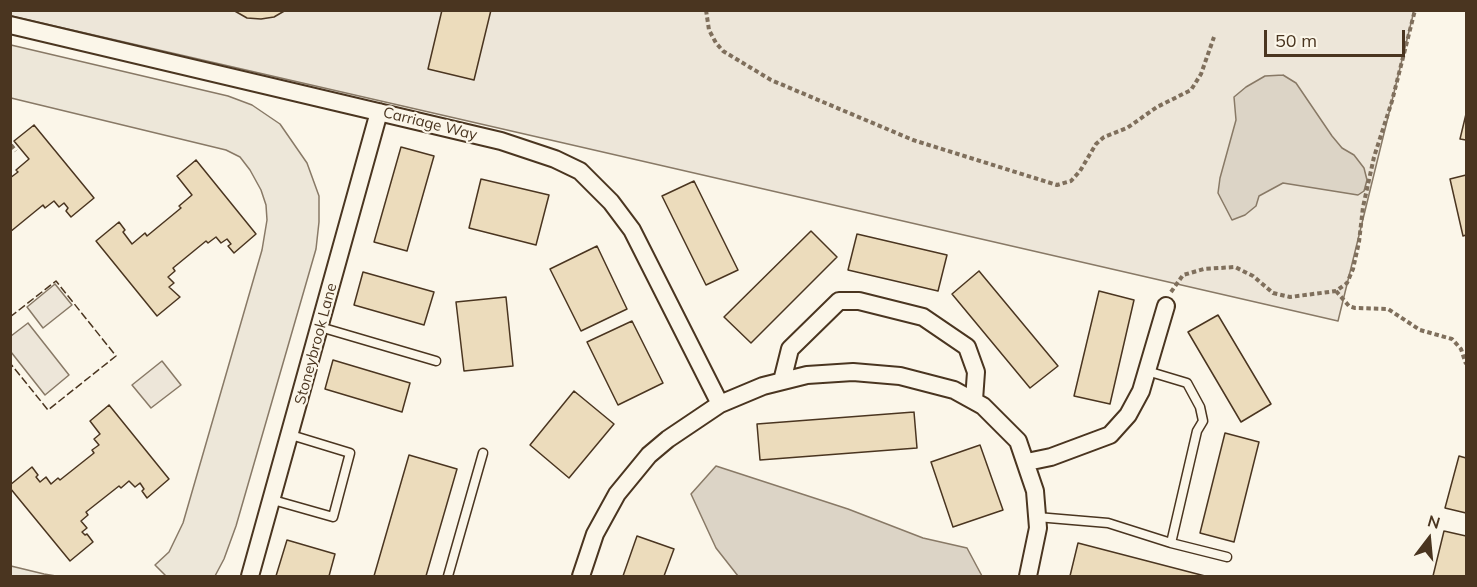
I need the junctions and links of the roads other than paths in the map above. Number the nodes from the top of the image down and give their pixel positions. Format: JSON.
{"nodes":[{"id":1,"x":10,"y":25,"type":"edge"},
{"id":2,"x":379,"y":112,"type":"junction"},
{"id":3,"x":1166,"y":306,"type":"road end"},
{"id":4,"x":321,"y":327,"type":"junction"},
{"id":5,"x":436,"y":361,"type":"dead end"},
{"id":6,"x":1147,"y":371,"type":"junction"},
{"id":7,"x":782,"y":381,"type":"junction"},
{"id":8,"x":974,"y":400,"type":"junction"},
{"id":9,"x":720,"y":404,"type":"junction"},
{"id":10,"x":291,"y":435,"type":"junction"},
{"id":11,"x":483,"y":453,"type":"dead end"},
{"id":12,"x":1027,"y":462,"type":"junction"},
{"id":13,"x":273,"y":500,"type":"junction"},
{"id":14,"x":1037,"y":517,"type":"junction"},
{"id":15,"x":1171,"y":543,"type":"junction"},
{"id":16,"x":1227,"y":557,"type":"dead end"},
{"id":17,"x":250,"y":576,"type":"edge"},
{"id":18,"x":448,"y":576,"type":"edge"},
{"id":19,"x":581,"y":576,"type":"edge"},
{"id":20,"x":1028,"y":576,"type":"edge"}],
"edges":[{"from":1,"to":2,"type":"street","name":"Carriage Way"},
{"from":2,"to":4,"type":"street","name":"Stoneybrook Lane"},
{"from":2,"to":9,"type":"street","name":"Carriage Way"},
{"from":3,"to":6,"type":"street"},
{"from":4,"to":5,"type":"lane"},
{"from":4,"to":10,"type":"street","name":"Stoneybrook Lane"},
{"from":6,"to":12,"type":"street"},
{"from":6,"to":15,"type":"lane"},
{"from":7,"to":8,"type":"street"},
{"from":7,"to":8,"type":"street"},
{"from":7,"to":9,"type":"street"},
{"from":8,"to":12,"type":"street"},
{"from":9,"to":19,"type":"street"},
{"from":10,"to":13,"type":"street","name":"Stoneybrook Lane"},
{"from":10,"to":13,"type":"lane"},
{"from":11,"to":18,"type":"lane"},
{"from":12,"to":14,"type":"street"},
{"from":13,"to":17,"type":"street","name":"Stoneybrook Lane"},
{"from":14,"to":15,"type":"lane"},
{"from":14,"to":20,"type":"street"},
{"from":15,"to":16,"type":"lane"}]}
